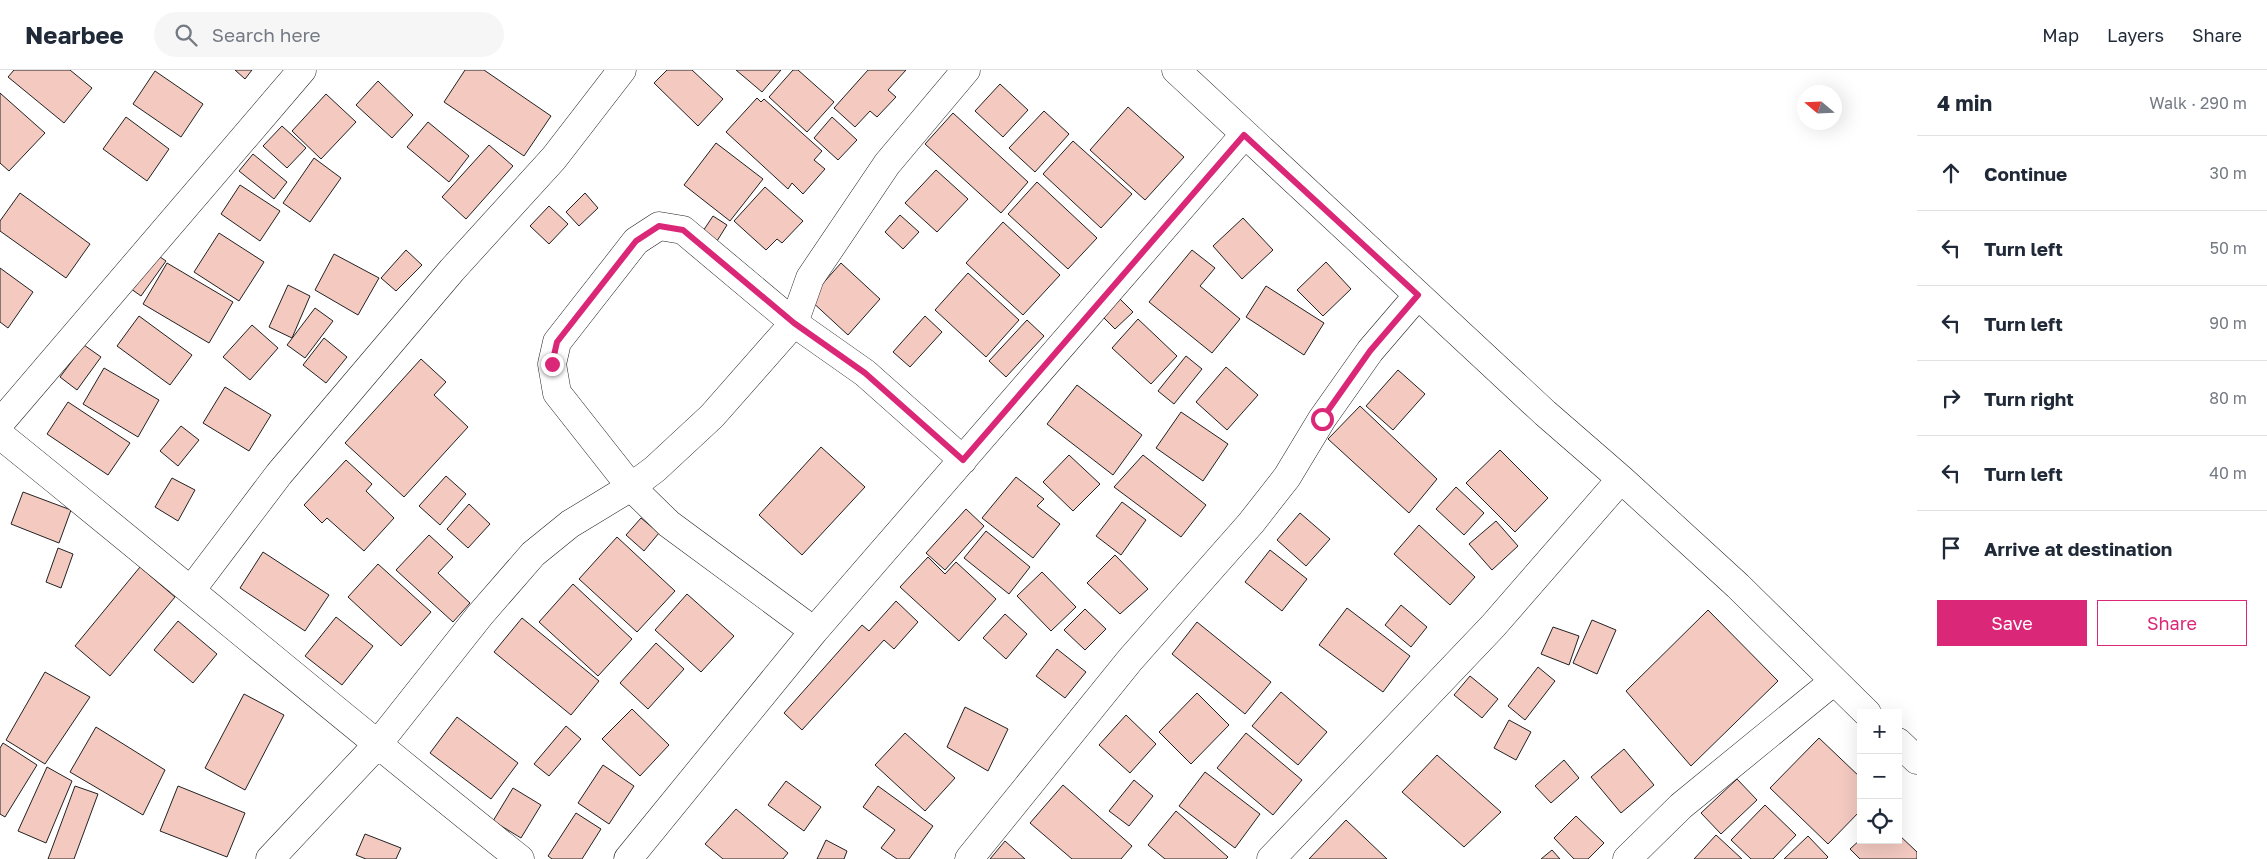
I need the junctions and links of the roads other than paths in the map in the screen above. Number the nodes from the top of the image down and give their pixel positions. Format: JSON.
{"nodes":[{"id":1,"x":302,"y":70,"type":"edge"},
{"id":2,"x":622,"y":70,"type":"edge"},
{"id":3,"x":966,"y":70,"type":"edge"},
{"id":4,"x":1176,"y":70,"type":"edge"},
{"id":5,"x":1244,"y":135,"type":"junction"},
{"id":6,"x":1418,"y":295,"type":"junction"},
{"id":7,"x":794,"y":323,"type":"junction"},
{"id":8,"x":0,"y":423,"type":"edge"},
{"id":9,"x":0,"y":435,"type":"edge"},
{"id":10,"x":963,"y":460,"type":"junction"},
{"id":11,"x":1621,"y":479,"type":"junction"},
{"id":12,"x":631,"y":487,"type":"junction"},
{"id":13,"x":192,"y":589,"type":"junction"},
{"id":14,"x":814,"y":631,"type":"junction"},
{"id":15,"x":1834,"y":681,"type":"junction"},
{"id":16,"x":1864,"y":709,"type":"edge"},
{"id":17,"x":377,"y":745,"type":"junction"},
{"id":18,"x":1902,"y":746,"type":"edge"},
{"id":19,"x":1917,"y":760,"type":"edge"},
{"id":20,"x":270,"y":859,"type":"edge"},
{"id":21,"x":520,"y":859,"type":"edge"},
{"id":22,"x":628,"y":859,"type":"edge"},
{"id":23,"x":969,"y":859,"type":"edge"},
{"id":24,"x":1271,"y":859,"type":"edge"},
{"id":25,"x":1627,"y":859,"type":"edge"}],
"edges":[{"from":1,"to":8,"type":"street"},
{"from":2,"to":13,"type":"street"},
{"from":3,"to":7,"type":"street"},
{"from":4,"to":5,"type":"street"},
{"from":5,"to":6,"type":"street"},
{"from":5,"to":10,"type":"street"},
{"from":6,"to":11,"type":"street"},
{"from":6,"to":23,"type":"street"},
{"from":7,"to":10,"type":"street"},
{"from":7,"to":12,"type":"street"},
{"from":7,"to":12,"type":"street"},
{"from":9,"to":13,"type":"street"},
{"from":10,"to":14,"type":"street"},
{"from":11,"to":15,"type":"street"},
{"from":11,"to":24,"type":"street"},
{"from":12,"to":14,"type":"street"},
{"from":12,"to":17,"type":"street"},
{"from":13,"to":17,"type":"street"},
{"from":14,"to":22,"type":"street"},
{"from":15,"to":16,"type":"street"},
{"from":15,"to":25,"type":"street"},
{"from":17,"to":20,"type":"street"},
{"from":17,"to":21,"type":"street"},
{"from":18,"to":19,"type":"street"}]}
